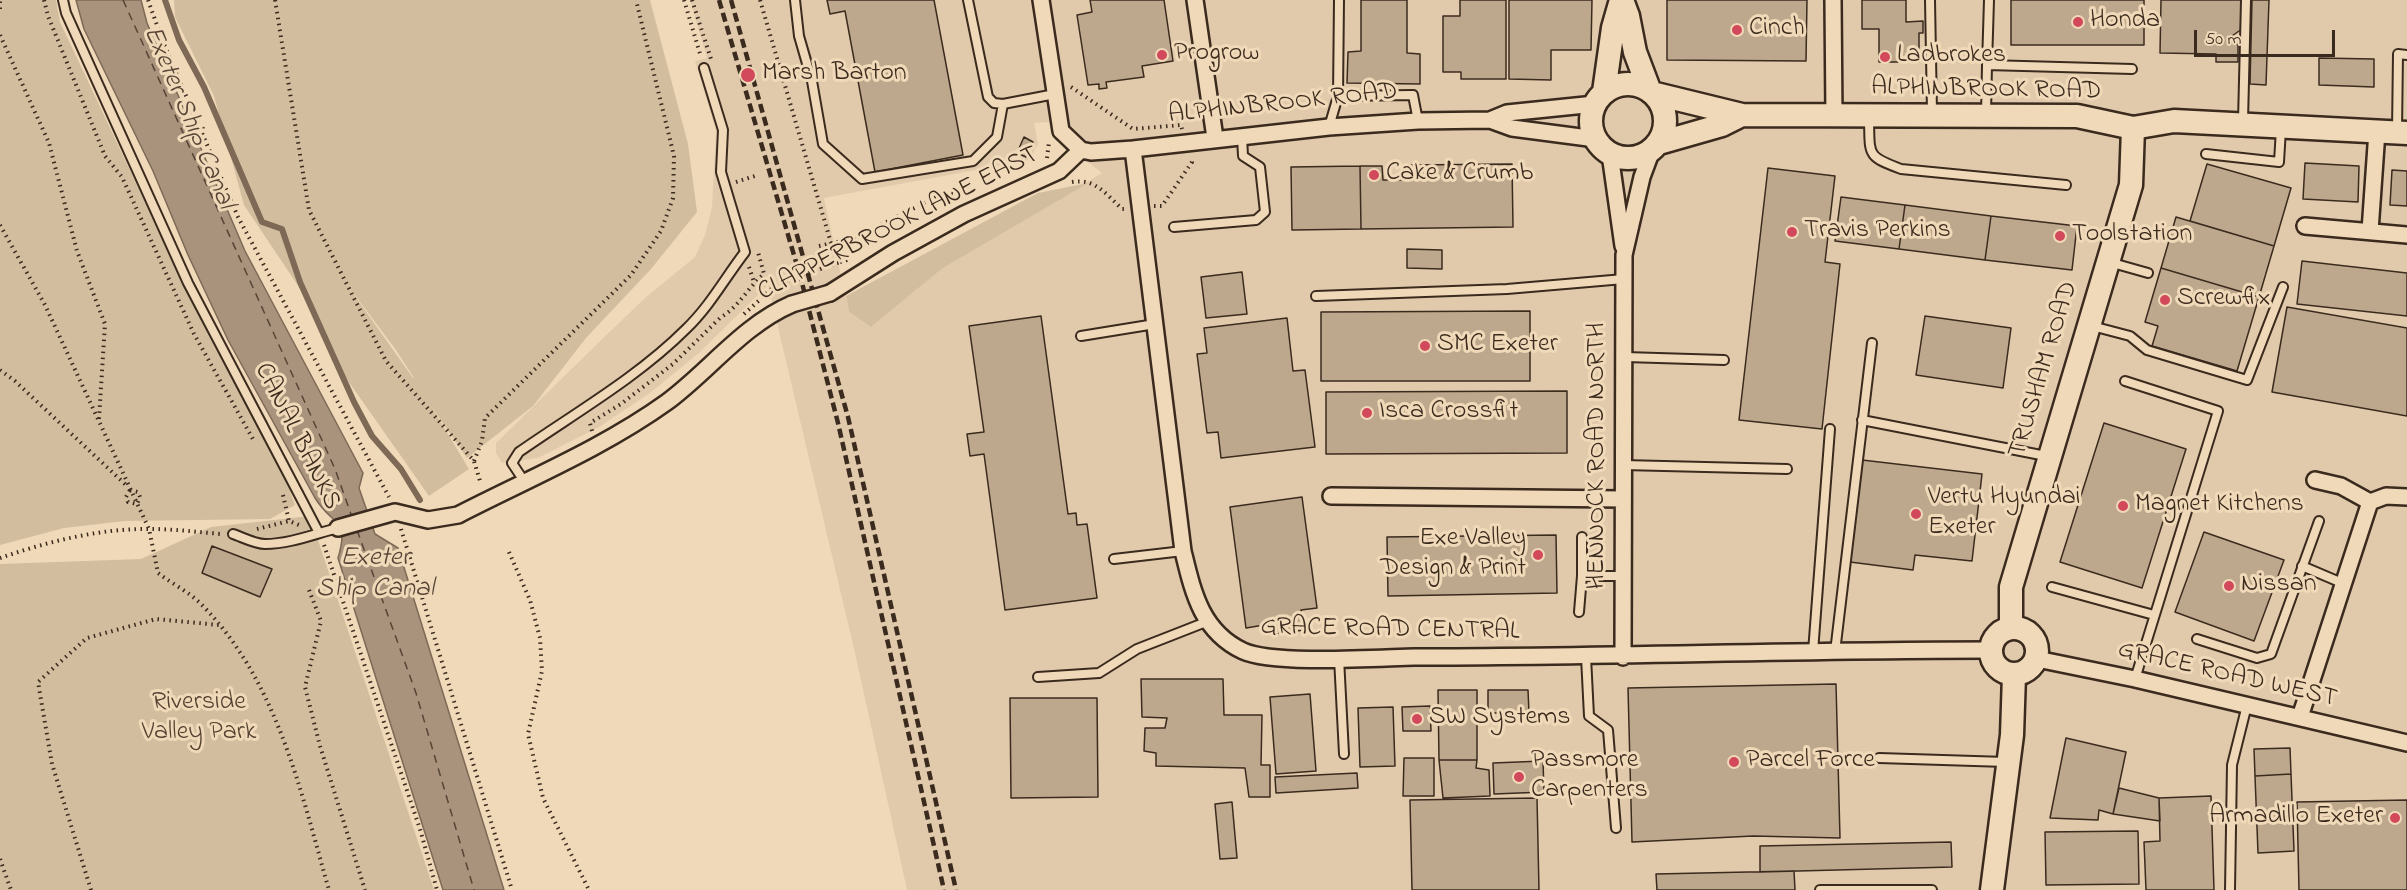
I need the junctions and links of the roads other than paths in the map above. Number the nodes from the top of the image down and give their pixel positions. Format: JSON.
{"nodes":[{"id":1,"x":63,"y":0,"type":"edge"},
{"id":2,"x":795,"y":0,"type":"edge"},
{"id":3,"x":968,"y":0,"type":"edge"},
{"id":4,"x":1041,"y":0,"type":"edge"},
{"id":5,"x":1195,"y":0,"type":"edge"},
{"id":6,"x":1339,"y":0,"type":"edge"},
{"id":7,"x":1622,"y":0,"type":"edge"},
{"id":8,"x":1833,"y":0,"type":"edge"},
{"id":9,"x":1930,"y":0,"type":"edge"},
{"id":10,"x":1989,"y":0,"type":"edge"},
{"id":11,"x":2246,"y":0,"type":"edge"},
{"id":12,"x":2407,"y":55,"type":"edge"},
{"id":13,"x":1987,"y":65,"type":"junction"},
{"id":14,"x":704,"y":68,"type":"road end"},
{"id":15,"x":2132,"y":69,"type":"dead end"},
{"id":16,"x":1652,"y":92,"type":"junction"},
{"id":17,"x":1055,"y":94,"type":"junction"},
{"id":18,"x":1338,"y":96,"type":"junction"},
{"id":19,"x":1599,"y":98,"type":"junction"},
{"id":20,"x":1003,"y":104,"type":"junction"},
{"id":21,"x":1742,"y":115,"type":"junction"},
{"id":22,"x":1834,"y":117,"type":"junction"},
{"id":23,"x":1869,"y":117,"type":"junction"},
{"id":24,"x":1932,"y":117,"type":"junction"},
{"id":25,"x":1986,"y":117,"type":"junction"},
{"id":26,"x":1490,"y":120,"type":"junction"},
{"id":27,"x":1418,"y":121,"type":"junction"},
{"id":28,"x":2243,"y":123,"type":"junction"},
{"id":29,"x":2282,"y":125,"type":"junction"},
{"id":30,"x":1329,"y":127,"type":"junction"},
{"id":31,"x":2133,"y":128,"type":"junction"},
{"id":32,"x":2393,"y":132,"type":"edge"},
{"id":33,"x":1242,"y":136,"type":"junction"},
{"id":34,"x":1215,"y":138,"type":"junction"},
{"id":35,"x":1655,"y":146,"type":"junction"},
{"id":36,"x":1603,"y":147,"type":"junction"},
{"id":37,"x":1133,"y":149,"type":"junction"},
{"id":38,"x":1081,"y":150,"type":"junction"},
{"id":39,"x":2206,"y":154,"type":"dead end"},
{"id":40,"x":2066,"y":186,"type":"dead end"},
{"id":41,"x":2306,"y":226,"type":"dead end"},
{"id":42,"x":1174,"y":227,"type":"dead end"},
{"id":43,"x":2370,"y":231,"type":"junction"},
{"id":44,"x":2407,"y":235,"type":"edge"},
{"id":45,"x":1624,"y":255,"type":"junction"},
{"id":46,"x":2108,"y":261,"type":"junction"},
{"id":47,"x":2148,"y":273,"type":"dead end"},
{"id":48,"x":1624,"y":279,"type":"junction"},
{"id":49,"x":2283,"y":286,"type":"dead end"},
{"id":50,"x":1316,"y":296,"type":"dead end"},
{"id":51,"x":1155,"y":324,"type":"junction"},
{"id":52,"x":2088,"y":325,"type":"junction"},
{"id":53,"x":1081,"y":336,"type":"dead end"},
{"id":54,"x":1872,"y":344,"type":"dead end"},
{"id":55,"x":1625,"y":357,"type":"junction"},
{"id":56,"x":1724,"y":360,"type":"dead end"},
{"id":57,"x":2125,"y":381,"type":"dead end"},
{"id":58,"x":1862,"y":420,"type":"junction"},
{"id":59,"x":1830,"y":429,"type":"dead end"},
{"id":60,"x":2048,"y":457,"type":"junction"},
{"id":61,"x":1623,"y":465,"type":"junction"},
{"id":62,"x":1787,"y":469,"type":"dead end"},
{"id":63,"x":2315,"y":480,"type":"dead end"},
{"id":64,"x":524,"y":481,"type":"junction"},
{"id":65,"x":1331,"y":496,"type":"dead end"},
{"id":66,"x":2407,"y":497,"type":"edge"},
{"id":67,"x":1623,"y":499,"type":"junction"},
{"id":68,"x":2370,"y":502,"type":"junction"},
{"id":69,"x":395,"y":512,"type":"joint"},
{"id":70,"x":2319,"y":521,"type":"dead end"},
{"id":71,"x":338,"y":528,"type":"joint"},
{"id":72,"x":318,"y":531,"type":"junction"},
{"id":73,"x":233,"y":534,"type":"road end"},
{"id":74,"x":1582,"y":537,"type":"dead end"},
{"id":75,"x":1183,"y":551,"type":"junction"},
{"id":76,"x":1114,"y":559,"type":"dead end"},
{"id":77,"x":2302,"y":566,"type":"junction"},
{"id":78,"x":1582,"y":576,"type":"junction"},
{"id":79,"x":1622,"y":576,"type":"junction"},
{"id":80,"x":2342,"y":582,"type":"junction"},
{"id":81,"x":2052,"y":587,"type":"dead end"},
{"id":82,"x":1579,"y":612,"type":"dead end"},
{"id":83,"x":2154,"y":615,"type":"junction"},
{"id":84,"x":1206,"y":622,"type":"junction"},
{"id":85,"x":2011,"y":628,"type":"junction"},
{"id":86,"x":2197,"y":639,"type":"dead end"},
{"id":87,"x":1991,"y":650,"type":"junction"},
{"id":88,"x":1813,"y":652,"type":"junction"},
{"id":89,"x":1835,"y":652,"type":"junction"},
{"id":90,"x":1586,"y":657,"type":"junction"},
{"id":91,"x":1623,"y":657,"type":"junction"},
{"id":92,"x":1339,"y":658,"type":"junction"},
{"id":93,"x":2037,"y":659,"type":"junction"},
{"id":94,"x":2014,"y":675,"type":"junction"},
{"id":95,"x":1038,"y":677,"type":"dead end"},
{"id":96,"x":2135,"y":679,"type":"junction"},
{"id":97,"x":2247,"y":704,"type":"junction"},
{"id":98,"x":2300,"y":717,"type":"junction"},
{"id":99,"x":2407,"y":742,"type":"edge"},
{"id":100,"x":1344,"y":754,"type":"dead end"},
{"id":101,"x":1879,"y":758,"type":"dead end"},
{"id":102,"x":2008,"y":762,"type":"junction"},
{"id":103,"x":1616,"y":828,"type":"dead end"},
{"id":104,"x":1820,"y":890,"type":"edge"},
{"id":105,"x":1932,"y":890,"type":"edge"},
{"id":106,"x":1992,"y":890,"type":"edge"},
{"id":107,"x":2230,"y":890,"type":"edge"}],
"edges":[{"from":1,"to":72,"type":"lane","name":"CANAL BANKS"},
{"from":2,"to":20,"type":"lane"},
{"from":3,"to":20,"type":"lane"},
{"from":4,"to":17,"type":"street"},
{"from":5,"to":34,"type":"street"},
{"from":6,"to":18,"type":"lane"},
{"from":7,"to":16,"type":"main road"},
{"from":7,"to":19,"type":"main road"},
{"from":8,"to":22,"type":"street"},
{"from":9,"to":24,"type":"lane"},
{"from":10,"to":13,"type":"lane"},
{"from":11,"to":28,"type":"lane"},
{"from":12,"to":32,"type":"lane"},
{"from":13,"to":15,"type":"lane"},
{"from":13,"to":25,"type":"lane"},
{"from":14,"to":64,"type":"lane"},
{"from":16,"to":19,"type":"main road"},
{"from":16,"to":21,"type":"main road","name":"ALPHINBROOK ROAD"},
{"from":16,"to":35,"type":"main road"},
{"from":17,"to":20,"type":"lane"},
{"from":17,"to":38,"type":"street"},
{"from":18,"to":27,"type":"lane"},
{"from":18,"to":30,"type":"lane"},
{"from":19,"to":26,"type":"street","name":"ALPHINBROOK ROAD"},
{"from":19,"to":36,"type":"main road"},
{"from":21,"to":22,"type":"main road","name":"ALPHINBROOK ROAD"},
{"from":21,"to":35,"type":"main road","name":"ALPHINBROOK ROAD"},
{"from":22,"to":23,"type":"main road","name":"ALPHINBROOK ROAD"},
{"from":23,"to":24,"type":"main road","name":"ALPHINBROOK ROAD"},
{"from":23,"to":40,"type":"lane"},
{"from":24,"to":25,"type":"main road","name":"ALPHINBROOK ROAD"},
{"from":25,"to":31,"type":"main road","name":"ALPHINBROOK ROAD"},
{"from":26,"to":27,"type":"street","name":"ALPHINBROOK ROAD"},
{"from":26,"to":36,"type":"street","name":"ALPHINBROOK ROAD"},
{"from":27,"to":30,"type":"street","name":"ALPHINBROOK ROAD"},
{"from":28,"to":29,"type":"main road","name":"ALPHINBROOK ROAD"},
{"from":28,"to":31,"type":"main road","name":"ALPHINBROOK ROAD"},
{"from":29,"to":32,"type":"main road","name":"ALPHINBROOK ROAD"},
{"from":29,"to":39,"type":"lane"},
{"from":30,"to":33,"type":"street","name":"ALPHINBROOK ROAD"},
{"from":31,"to":46,"type":"main road","name":"TRUSHAM ROAD"},
{"from":32,"to":43,"type":"street"},
{"from":33,"to":34,"type":"street","name":"ALPHINBROOK ROAD"},
{"from":33,"to":42,"type":"lane"},
{"from":34,"to":37,"type":"street","name":"ALPHINBROOK ROAD"},
{"from":35,"to":36,"type":"main road"},
{"from":35,"to":45,"type":"street","name":"HENNOCK ROAD NORTH"},
{"from":36,"to":45,"type":"street","name":"HENNOCK ROAD NORTH"},
{"from":37,"to":38,"type":"street","name":"ALPHINBROOK ROAD"},
{"from":37,"to":51,"type":"street","name":"GRACE ROAD CENTRAL"},
{"from":38,"to":64,"type":"street","name":"CLAPPERBROOK LANE EAST","bridge":true},
{"from":41,"to":43,"type":"street"},
{"from":43,"to":44,"type":"street"},
{"from":45,"to":48,"type":"street","name":"HENNOCK ROAD NORTH"},
{"from":46,"to":47,"type":"lane"},
{"from":46,"to":52,"type":"main road","name":"TRUSHAM ROAD"},
{"from":48,"to":50,"type":"lane"},
{"from":48,"to":55,"type":"street","name":"HENNOCK ROAD NORTH"},
{"from":49,"to":52,"type":"lane"},
{"from":51,"to":53,"type":"lane"},
{"from":51,"to":75,"type":"street","name":"GRACE ROAD CENTRAL"},
{"from":52,"to":60,"type":"main road","name":"TRUSHAM ROAD"},
{"from":54,"to":58,"type":"lane"},
{"from":55,"to":56,"type":"lane"},
{"from":55,"to":61,"type":"street","name":"HENNOCK ROAD NORTH"},
{"from":57,"to":83,"type":"lane"},
{"from":58,"to":60,"type":"lane"},
{"from":58,"to":89,"type":"lane"},
{"from":59,"to":88,"type":"lane"},
{"from":60,"to":85,"type":"main road","name":"TRUSHAM ROAD"},
{"from":61,"to":62,"type":"lane"},
{"from":61,"to":67,"type":"street","name":"HENNOCK ROAD NORTH"},
{"from":63,"to":68,"type":"street"},
{"from":64,"to":69,"type":"street","name":"CLAPPERBROOK LANE EAST"},
{"from":65,"to":67,"type":"street"},
{"from":66,"to":68,"type":"street"},
{"from":67,"to":79,"type":"street","name":"HENNOCK ROAD NORTH"},
{"from":68,"to":80,"type":"street"},
{"from":69,"to":71,"type":"street","name":"CANAL BANKS"},
{"from":70,"to":77,"type":"lane"},
{"from":71,"to":72,"type":"lane","name":"CANAL BANKS"},
{"from":72,"to":73,"type":"lane"},
{"from":74,"to":78,"type":"lane"},
{"from":75,"to":76,"type":"lane"},
{"from":75,"to":84,"type":"street","name":"GRACE ROAD CENTRAL"},
{"from":77,"to":80,"type":"lane"},
{"from":77,"to":86,"type":"lane"},
{"from":78,"to":79,"type":"lane"},
{"from":78,"to":82,"type":"lane"},
{"from":79,"to":91,"type":"street","name":"HENNOCK ROAD NORTH"},
{"from":80,"to":98,"type":"street"},
{"from":81,"to":83,"type":"lane"},
{"from":83,"to":96,"type":"lane"},
{"from":84,"to":92,"type":"street","name":"GRACE ROAD CENTRAL"},
{"from":84,"to":95,"type":"lane"},
{"from":85,"to":87,"type":"main road"},
{"from":85,"to":93,"type":"main road"},
{"from":87,"to":89,"type":"street","name":"GRACE ROAD CENTRAL"},
{"from":87,"to":94,"type":"main road"},
{"from":88,"to":89,"type":"street","name":"GRACE ROAD CENTRAL"},
{"from":88,"to":91,"type":"street","name":"GRACE ROAD CENTRAL"},
{"from":90,"to":91,"type":"street","name":"GRACE ROAD CENTRAL"},
{"from":90,"to":92,"type":"street","name":"GRACE ROAD CENTRAL"},
{"from":90,"to":103,"type":"lane"},
{"from":92,"to":100,"type":"lane"},
{"from":93,"to":94,"type":"main road"},
{"from":93,"to":96,"type":"street","name":"GRACE ROAD WEST"},
{"from":94,"to":102,"type":"main road"},
{"from":96,"to":97,"type":"street","name":"GRACE ROAD WEST"},
{"from":97,"to":98,"type":"street","name":"GRACE ROAD WEST"},
{"from":97,"to":107,"type":"lane"},
{"from":98,"to":99,"type":"street","name":"GRACE ROAD WEST"},
{"from":101,"to":102,"type":"lane"},
{"from":102,"to":106,"type":"main road"},
{"from":104,"to":105,"type":"lane"}]}
